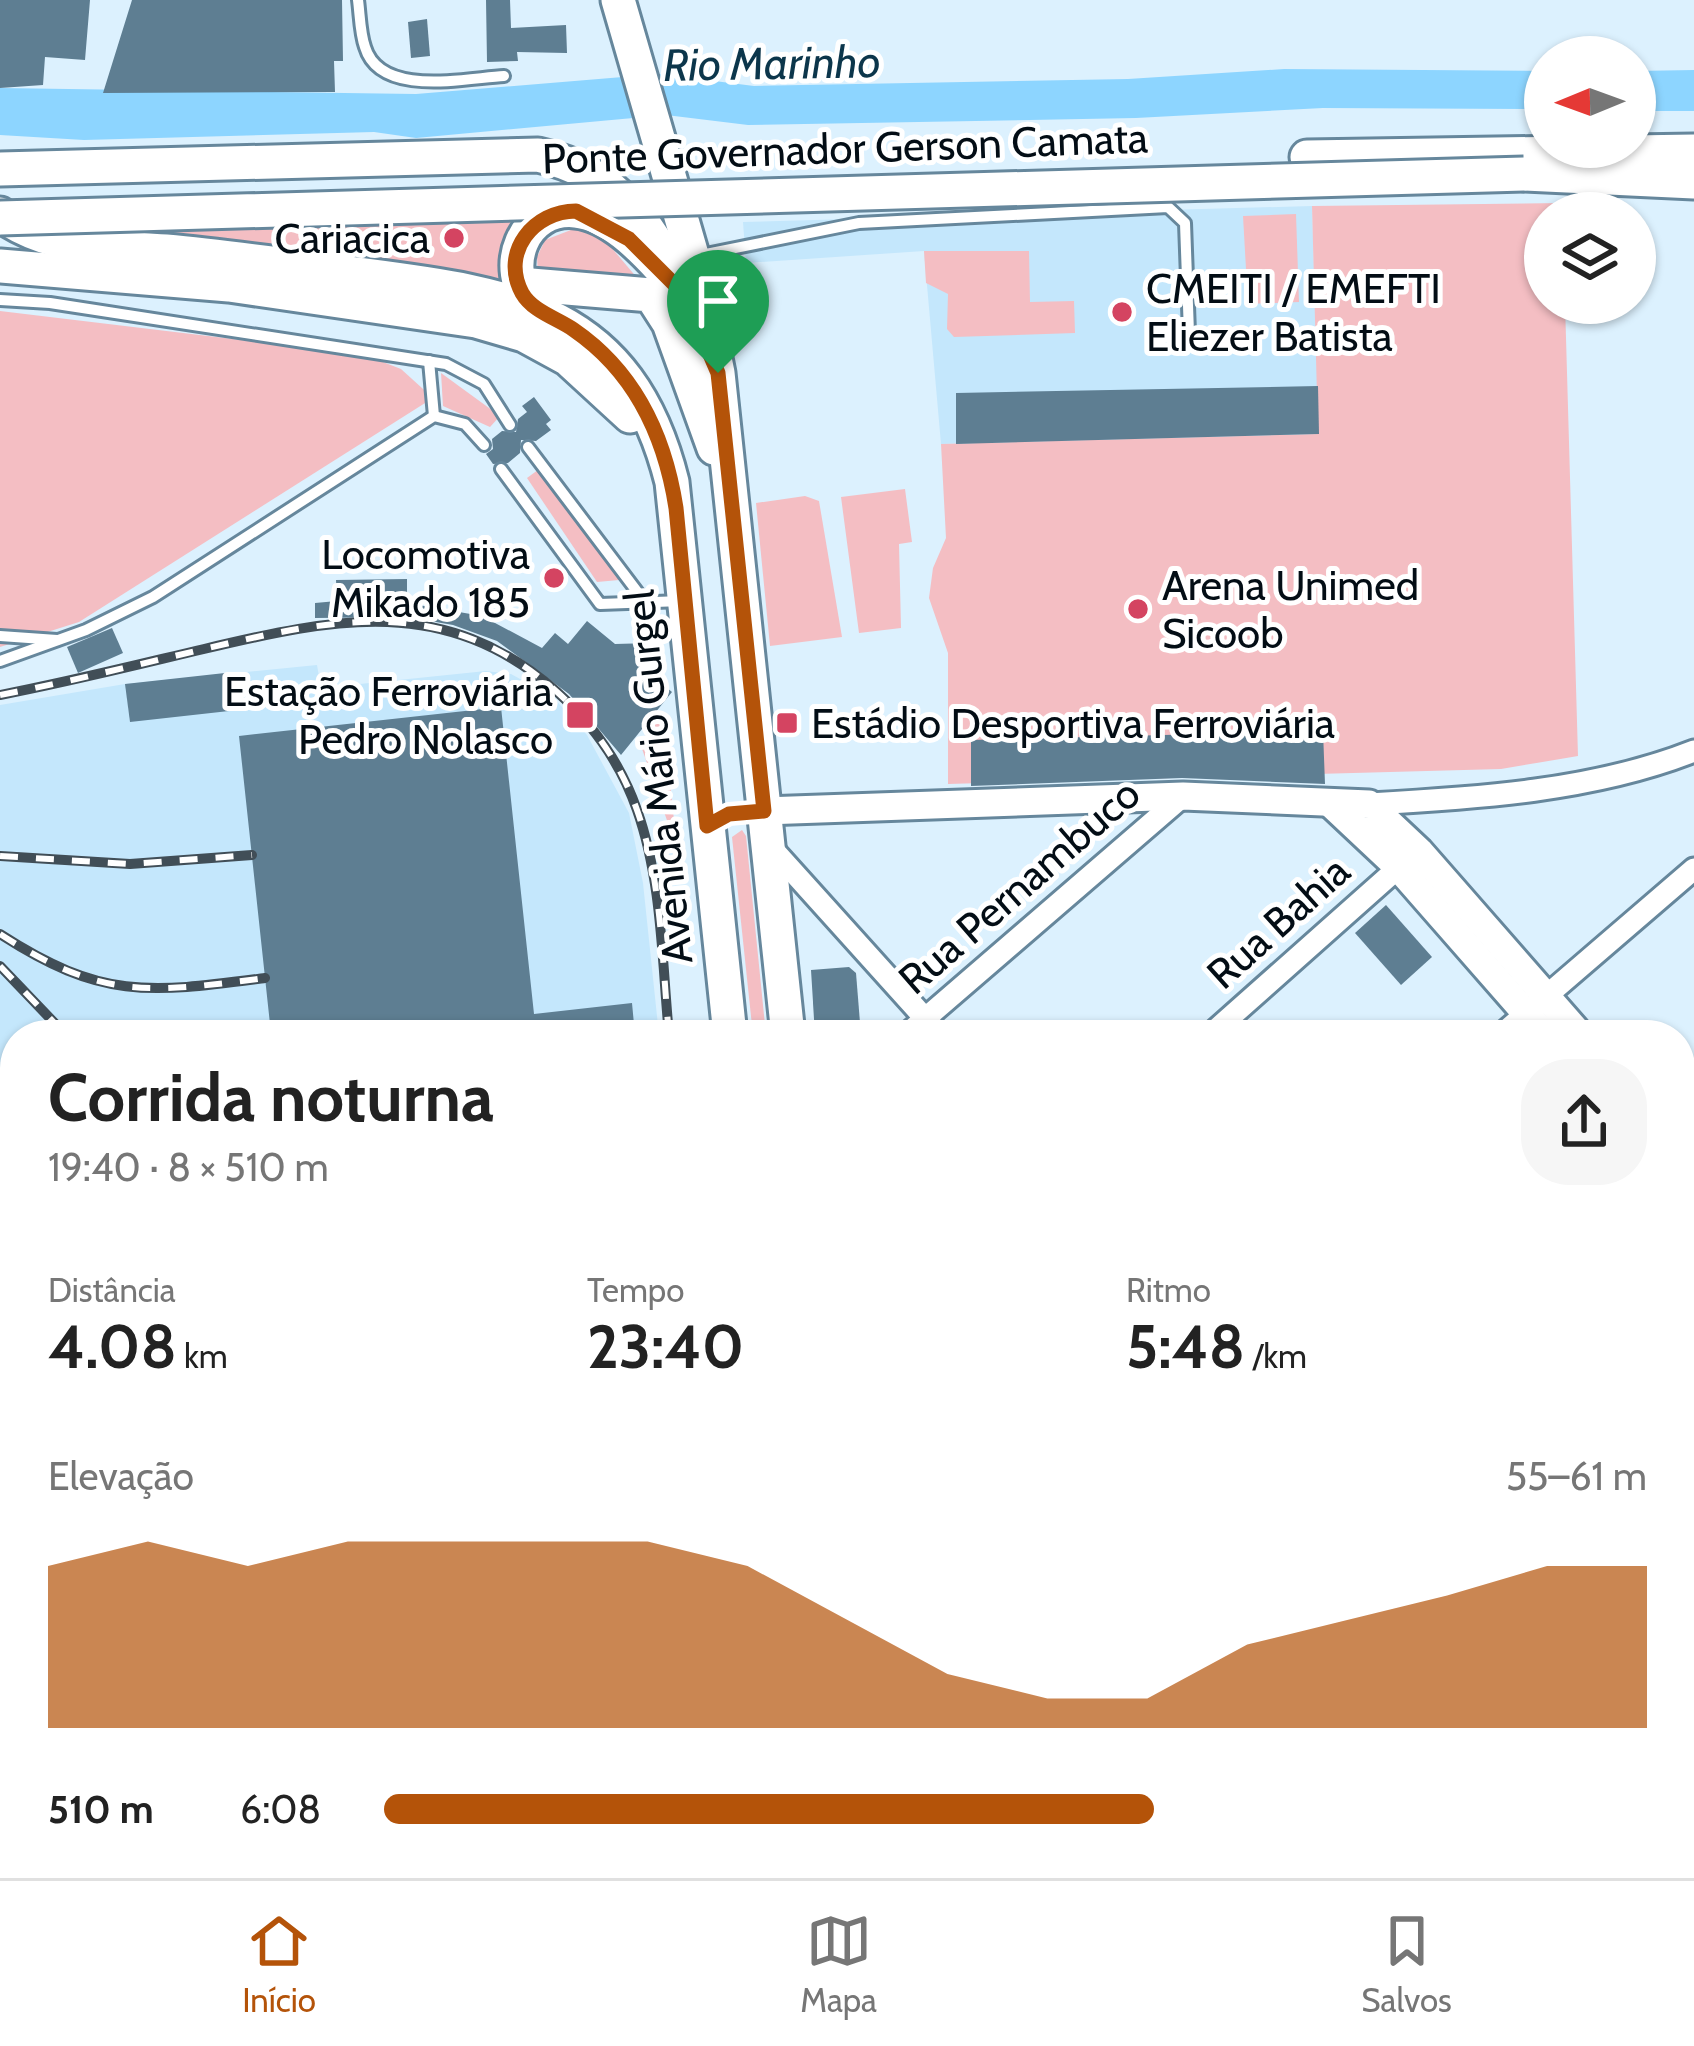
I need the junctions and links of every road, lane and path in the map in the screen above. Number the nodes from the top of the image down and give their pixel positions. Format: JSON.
{"nodes":[{"id":1,"x":358,"y":0,"type":"edge"},
{"id":2,"x":618,"y":0,"type":"edge"},
{"id":3,"x":504,"y":76,"type":"dead end"},
{"id":4,"x":1694,"y":152,"type":"edge"},
{"id":5,"x":0,"y":169,"type":"edge"},
{"id":6,"x":1694,"y":172,"type":"edge"},
{"id":7,"x":1524,"y":174,"type":"junction"},
{"id":8,"x":1694,"y":182,"type":"edge"},
{"id":9,"x":0,"y":195,"type":"edge"},
{"id":10,"x":0,"y":216,"type":"edge"},
{"id":11,"x":693,"y":257,"type":"junction"},
{"id":12,"x":0,"y":266,"type":"edge"},
{"id":13,"x":684,"y":294,"type":"junction"},
{"id":14,"x":0,"y":300,"type":"edge"},
{"id":15,"x":529,"y":302,"type":"junction"},
{"id":16,"x":1189,"y":333,"type":"dead end"},
{"id":17,"x":428,"y":361,"type":"junction"},
{"id":18,"x":679,"y":361,"type":"junction"},
{"id":19,"x":718,"y":373,"type":"junction"},
{"id":20,"x":434,"y":416,"type":"junction"},
{"id":21,"x":510,"y":425,"type":"dead end"},
{"id":22,"x":484,"y":445,"type":"dead end"},
{"id":23,"x":528,"y":447,"type":"dead end"},
{"id":24,"x":500,"y":469,"type":"dead end"},
{"id":25,"x":730,"y":488,"type":"junction"},
{"id":26,"x":677,"y":523,"type":"junction"},
{"id":27,"x":685,"y":601,"type":"junction"},
{"id":28,"x":645,"y":602,"type":"junction"},
{"id":29,"x":0,"y":636,"type":"edge"},
{"id":30,"x":62,"y":640,"type":"junction"},
{"id":31,"x":0,"y":661,"type":"edge"},
{"id":32,"x":1694,"y":751,"type":"edge"},
{"id":33,"x":1183,"y":796,"type":"junction"},
{"id":34,"x":1369,"y":804,"type":"junction"},
{"id":35,"x":1332,"y":805,"type":"junction"},
{"id":36,"x":707,"y":826,"type":"junction"},
{"id":37,"x":766,"y":827,"type":"junction"},
{"id":38,"x":1408,"y":859,"type":"junction"},
{"id":39,"x":1694,"y":869,"type":"edge"},
{"id":40,"x":1536,"y":1004,"type":"junction"},
{"id":41,"x":728,"y":1020,"type":"edge"},
{"id":42,"x":786,"y":1020,"type":"edge"},
{"id":43,"x":928,"y":1020,"type":"edge"},
{"id":44,"x":940,"y":1020,"type":"edge"},
{"id":45,"x":1227,"y":1020,"type":"edge"},
{"id":46,"x":1518,"y":1020,"type":"edge"},
{"id":47,"x":1541,"y":1020,"type":"edge"},
{"id":48,"x":1559,"y":1020,"type":"edge"}],
"edges":[{"from":1,"to":3,"type":"lane"},
{"from":2,"to":11,"type":"main road"},
{"from":4,"to":9,"type":"main road","name":"Ponte Governador Gerson Camata"},
{"from":5,"to":13,"type":"main road"},
{"from":6,"to":7,"type":"main road","name":"Ponte Governador Gerson Camata"},
{"from":7,"to":8,"type":"main road"},
{"from":7,"to":10,"type":"main road","name":"Ponte Governador Gerson Camata","bridge":true},
{"from":10,"to":15,"type":"main road"},
{"from":11,"to":16,"type":"lane"},
{"from":11,"to":19,"type":"main road"},
{"from":12,"to":26,"type":"main road"},
{"from":13,"to":15,"type":"main road"},
{"from":13,"to":19,"type":"main road"},
{"from":14,"to":17,"type":"lane"},
{"from":15,"to":18,"type":"main road"},
{"from":15,"to":26,"type":"main road"},
{"from":17,"to":20,"type":"lane"},
{"from":17,"to":21,"type":"lane"},
{"from":18,"to":25,"type":"main road"},
{"from":18,"to":26,"type":"main road"},
{"from":19,"to":25,"type":"main road"},
{"from":20,"to":22,"type":"lane"},
{"from":20,"to":30,"type":"lane"},
{"from":23,"to":28,"type":"lane"},
{"from":24,"to":28,"type":"lane"},
{"from":25,"to":37,"type":"main road"},
{"from":26,"to":27,"type":"main road","name":"Avenida Mário Gurgel"},
{"from":27,"to":28,"type":"lane"},
{"from":27,"to":36,"type":"main road","name":"Avenida Mário Gurgel"},
{"from":29,"to":30,"type":"lane"},
{"from":30,"to":31,"type":"lane"},
{"from":32,"to":34,"type":"street"},
{"from":33,"to":35,"type":"street"},
{"from":33,"to":37,"type":"street"},
{"from":33,"to":44,"type":"street","name":"Rua Pernambuco"},
{"from":34,"to":35,"type":"street"},
{"from":34,"to":38,"type":"street"},
{"from":35,"to":38,"type":"street"},
{"from":36,"to":37,"type":"main road"},
{"from":36,"to":41,"type":"main road","name":"Avenida Mário Gurgel"},
{"from":37,"to":42,"type":"main road"},
{"from":37,"to":43,"type":"street"},
{"from":38,"to":40,"type":"street"},
{"from":38,"to":45,"type":"street","name":"Rua Bahia"},
{"from":39,"to":40,"type":"street"},
{"from":40,"to":46,"type":"street"},
{"from":40,"to":47,"type":"street"},
{"from":40,"to":48,"type":"street"}]}
